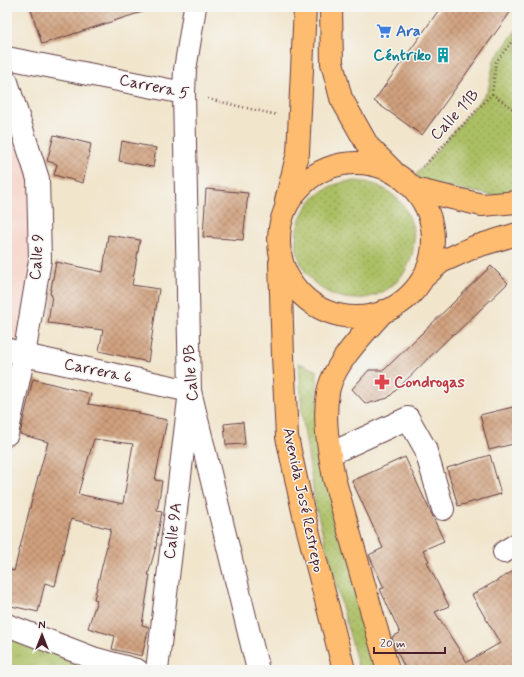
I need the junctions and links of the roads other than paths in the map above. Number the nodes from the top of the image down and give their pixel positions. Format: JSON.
{"nodes":[{"id":1,"x":195,"y":7,"type":"edge"},
{"id":2,"x":304,"y":7,"type":"edge"},
{"id":3,"x":331,"y":7,"type":"edge"},
{"id":4,"x":7,"y":58,"type":"edge"},
{"id":5,"x":7,"y":82,"type":"edge"},
{"id":6,"x":184,"y":93,"type":"junction"},
{"id":7,"x":405,"y":182,"type":"junction"},
{"id":8,"x":517,"y":202,"type":"edge"},
{"id":9,"x":283,"y":212,"type":"junction"},
{"id":10,"x":517,"y":234,"type":"edge"},
{"id":11,"x":280,"y":256,"type":"junction"},
{"id":12,"x":423,"y":278,"type":"junction"},
{"id":13,"x":384,"y":311,"type":"junction"},
{"id":14,"x":16,"y":352,"type":"edge"},
{"id":15,"x":190,"y":391,"type":"junction"},
{"id":16,"x":7,"y":434,"type":"edge"},
{"id":17,"x":330,"y":454,"type":"junction"},
{"id":18,"x":443,"y":510,"type":"dead end"},
{"id":19,"x":7,"y":625,"type":"edge"},
{"id":20,"x":93,"y":664,"type":"edge"},
{"id":21,"x":137,"y":670,"type":"edge"},
{"id":22,"x":157,"y":670,"type":"edge"},
{"id":23,"x":258,"y":670,"type":"edge"},
{"id":24,"x":344,"y":670,"type":"edge"},
{"id":25,"x":388,"y":670,"type":"edge"}],
"edges":[{"from":1,"to":6,"type":"street","name":"Calle 9B"},
{"from":2,"to":9,"type":"main road"},
{"from":3,"to":7,"type":"main road"},
{"from":4,"to":6,"type":"street","name":"Carrera 5"},
{"from":5,"to":14,"type":"street","name":"Calle 9"},
{"from":6,"to":15,"type":"street","name":"Calle 9B"},
{"from":7,"to":8,"type":"main road"},
{"from":7,"to":9,"type":"main road"},
{"from":7,"to":12,"type":"main road"},
{"from":9,"to":11,"type":"main road"},
{"from":10,"to":12,"type":"main road"},
{"from":11,"to":13,"type":"main road"},
{"from":11,"to":24,"type":"main road","name":"Avenida José Restrepo"},
{"from":12,"to":13,"type":"main road"},
{"from":13,"to":17,"type":"main road"},
{"from":14,"to":15,"type":"street","name":"Carrera 6"},
{"from":14,"to":16,"type":"street","name":"Calle 9"},
{"from":15,"to":22,"type":"street","name":"Calle 9A"},
{"from":15,"to":23,"type":"street","name":"Calle 9B"},
{"from":17,"to":18,"type":"street"},
{"from":17,"to":25,"type":"main road"},
{"from":19,"to":20,"type":"street"},
{"from":20,"to":21,"type":"street"}]}
